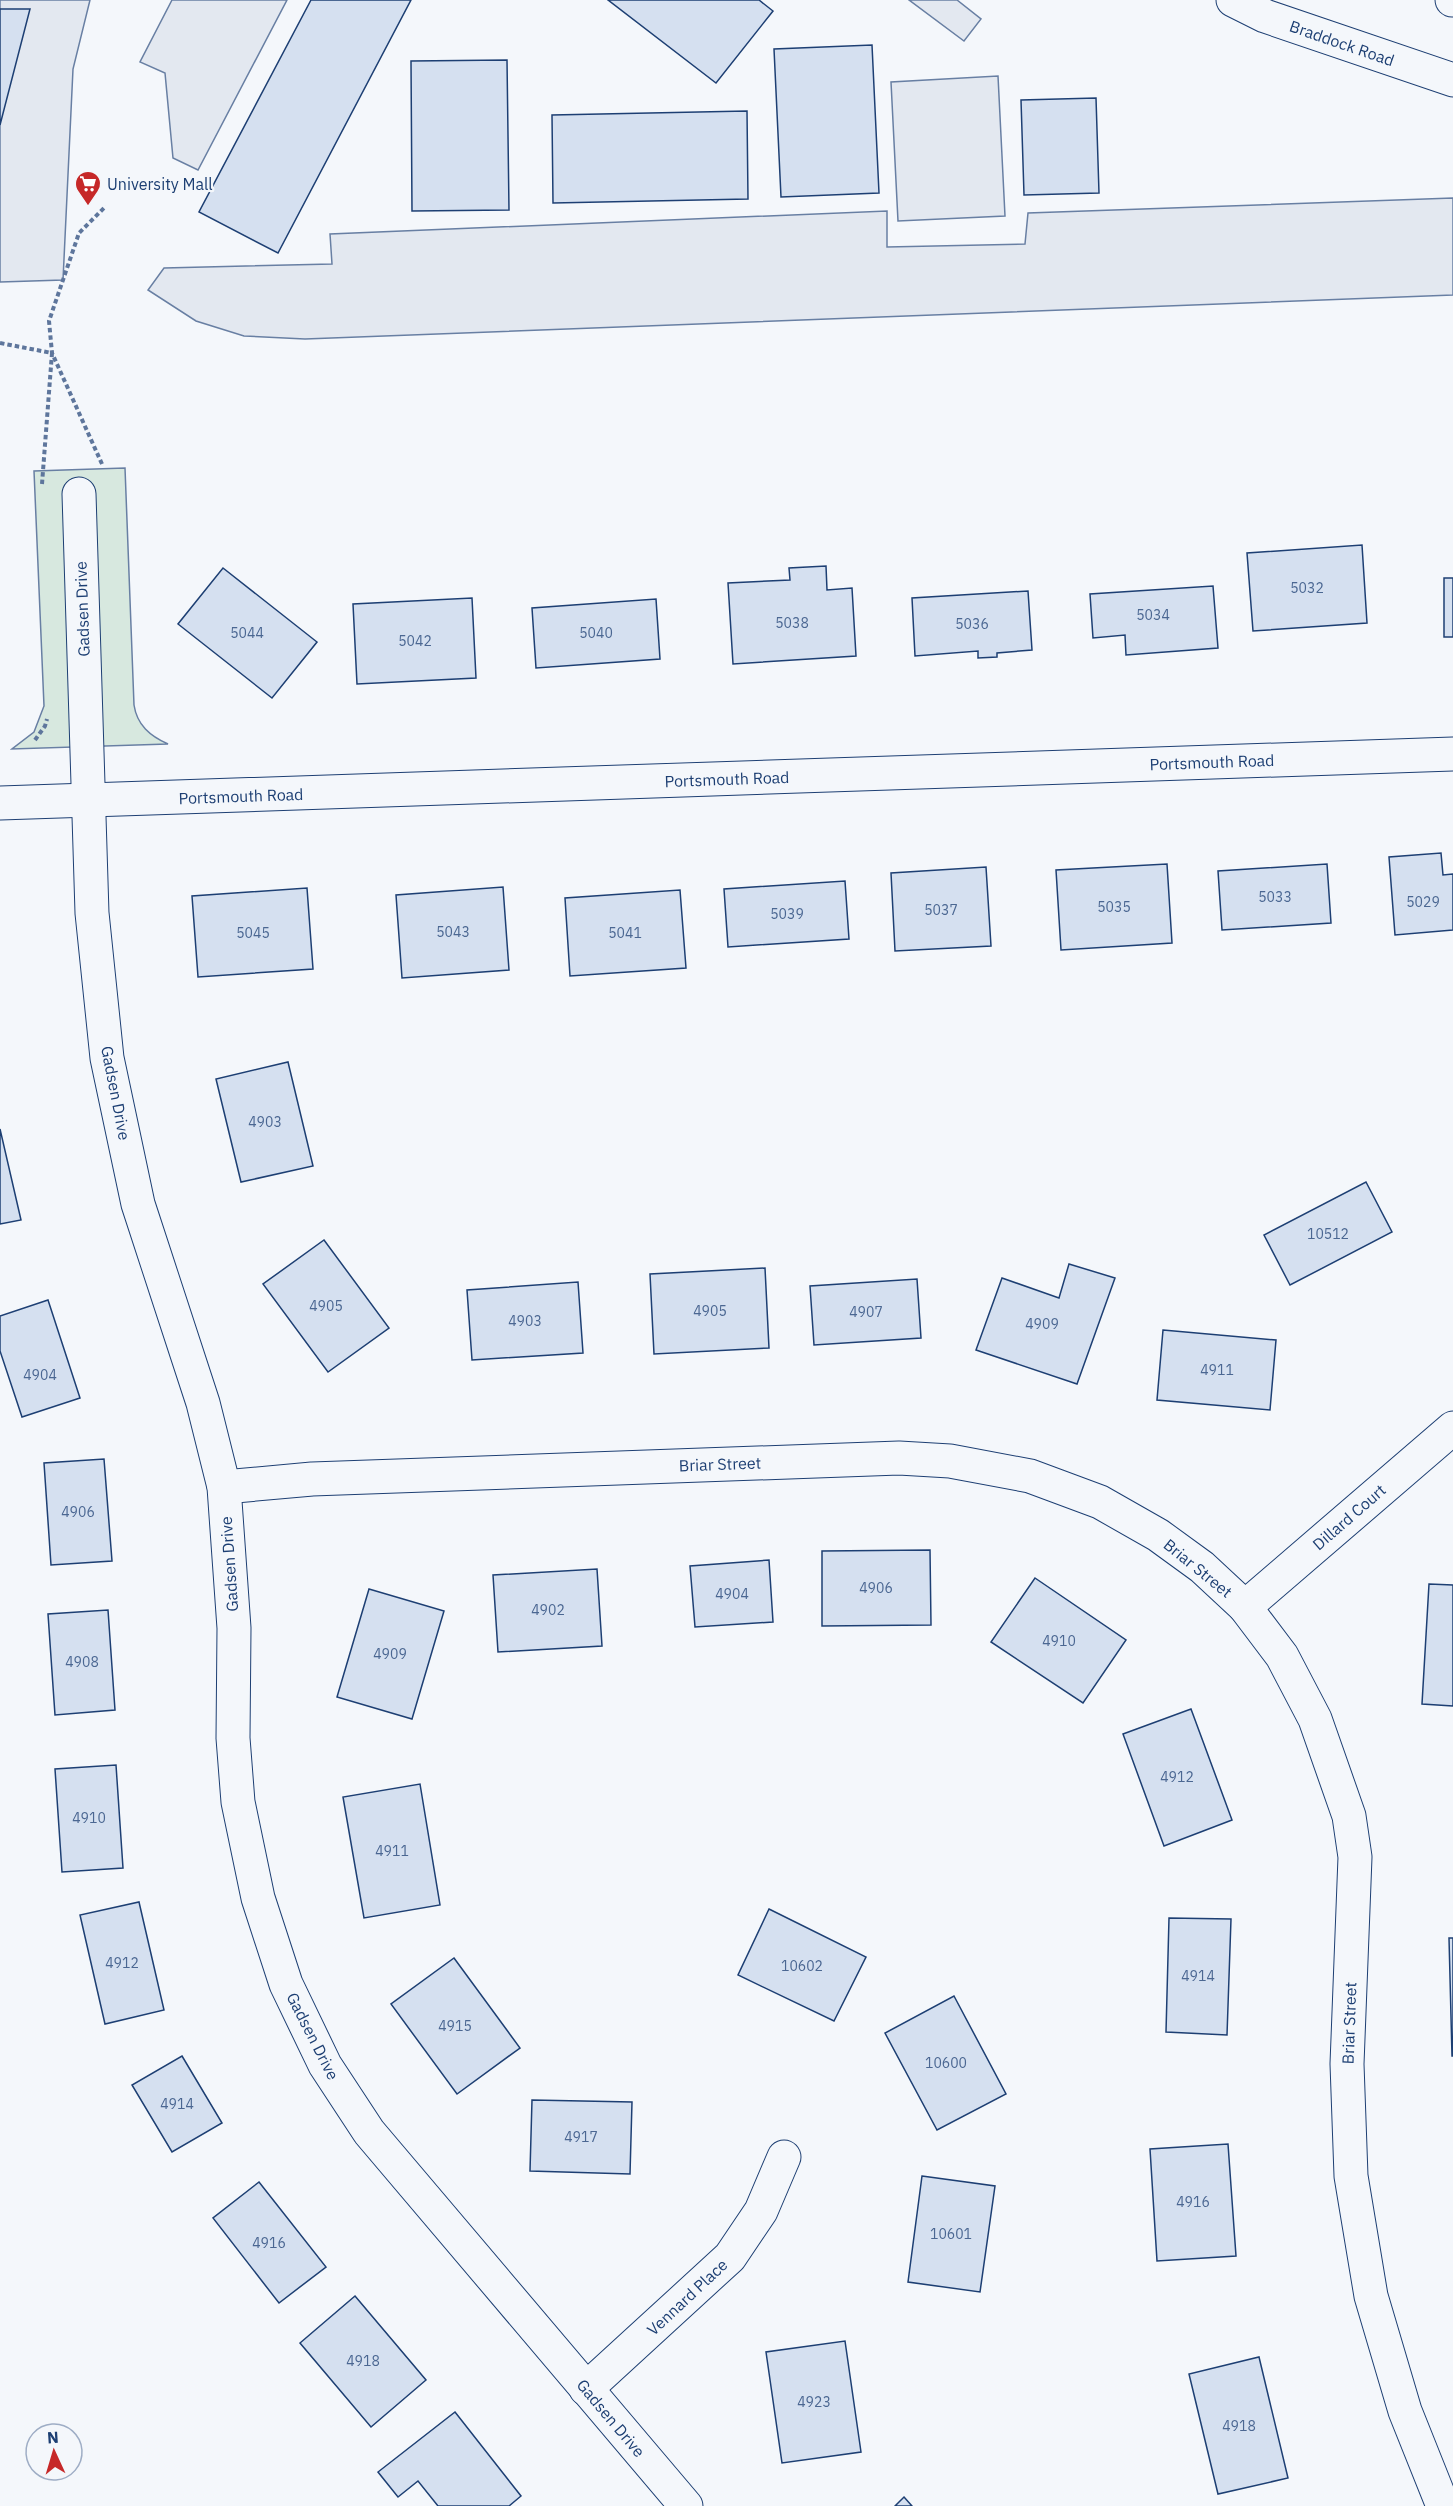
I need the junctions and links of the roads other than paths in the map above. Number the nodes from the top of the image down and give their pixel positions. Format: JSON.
{"nodes":[{"id":1,"x":1233,"y":0,"type":"edge"},
{"id":2,"x":1453,"y":80,"type":"edge"},
{"id":3,"x":79,"y":494,"type":"dead end"},
{"id":4,"x":1453,"y":754,"type":"edge"},
{"id":5,"x":87,"y":801,"type":"junction"},
{"id":6,"x":0,"y":803,"type":"edge"},
{"id":7,"x":1453,"y":1428,"type":"edge"},
{"id":8,"x":224,"y":1487,"type":"junction"},
{"id":9,"x":1245,"y":1607,"type":"junction"},
{"id":10,"x":784,"y":2157,"type":"dead end"},
{"id":11,"x":586,"y":2389,"type":"junction"},
{"id":12,"x":686,"y":2506,"type":"edge"},
{"id":13,"x":1443,"y":2506,"type":"edge"}],
"edges":[{"from":1,"to":2,"type":"street","name":"Braddock Road"},
{"from":3,"to":5,"type":"street","name":"Gadsen Drive"},
{"from":4,"to":5,"type":"street","name":"Portsmouth Road"},
{"from":5,"to":6,"type":"street","name":"Portsmouth Road"},
{"from":5,"to":8,"type":"street","name":"Gadsen Drive"},
{"from":7,"to":9,"type":"street","name":"Dillard Court"},
{"from":8,"to":9,"type":"street","name":"Briar Street"},
{"from":8,"to":11,"type":"street","name":"Gadsen Drive"},
{"from":9,"to":13,"type":"street","name":"Briar Street"},
{"from":10,"to":11,"type":"street","name":"Vennard Place"},
{"from":11,"to":12,"type":"street","name":"Gadsen Drive"}]}
